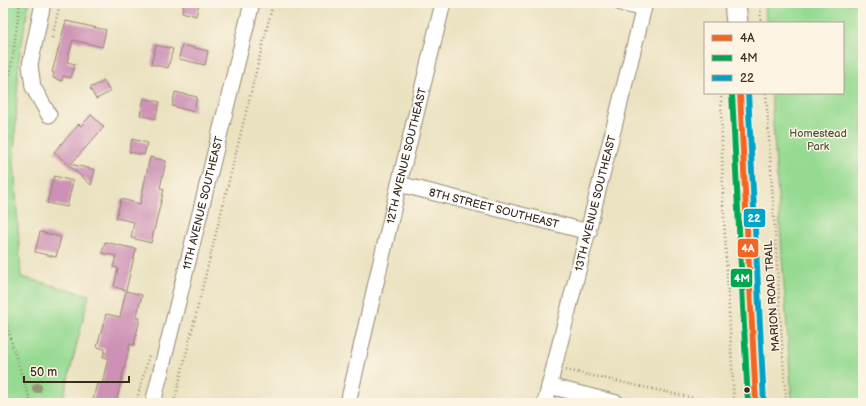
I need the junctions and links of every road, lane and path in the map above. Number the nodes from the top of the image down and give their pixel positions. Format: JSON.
{"nodes":[{"id":1,"x":20,"y":3,"type":"edge"},
{"id":2,"x":43,"y":3,"type":"edge"},
{"id":3,"x":252,"y":3,"type":"edge"},
{"id":4,"x":273,"y":3,"type":"edge"},
{"id":5,"x":444,"y":3,"type":"edge"},
{"id":6,"x":621,"y":3,"type":"edge"},
{"id":7,"x":735,"y":3,"type":"edge"},
{"id":8,"x":760,"y":3,"type":"edge"},
{"id":9,"x":644,"y":6,"type":"edge"},
{"id":10,"x":736,"y":22,"type":"edge"},
{"id":11,"x":761,"y":22,"type":"edge"},
{"id":12,"x":721,"y":94,"type":"edge"},
{"id":13,"x":740,"y":94,"type":"edge"},
{"id":14,"x":766,"y":94,"type":"edge"},
{"id":15,"x":48,"y":115,"type":"dead end"},
{"id":16,"x":3,"y":126,"type":"edge"},
{"id":17,"x":399,"y":184,"type":"junction"},
{"id":18,"x":589,"y":232,"type":"junction"},
{"id":19,"x":3,"y":311,"type":"edge"},
{"id":20,"x":574,"y":372,"type":"dead end"},
{"id":21,"x":549,"y":386,"type":"junction"},
{"id":22,"x":31,"y":403,"type":"edge"},
{"id":23,"x":154,"y":403,"type":"edge"},
{"id":24,"x":174,"y":403,"type":"edge"},
{"id":25,"x":348,"y":403,"type":"edge"},
{"id":26,"x":545,"y":403,"type":"edge"},
{"id":27,"x":617,"y":403,"type":"edge"},
{"id":28,"x":716,"y":403,"type":"edge"},
{"id":29,"x":734,"y":403,"type":"edge"},
{"id":30,"x":756,"y":403,"type":"edge"},
{"id":31,"x":786,"y":403,"type":"edge"}],
"edges":[{"from":1,"to":16,"type":"path"},
{"from":2,"to":15,"type":"street"},
{"from":3,"to":23,"type":"street","name":"11TH AVENUE SOUTHEAST"},
{"from":4,"to":24,"type":"path"},
{"from":5,"to":17,"type":"street","name":"12TH AVENUE SOUTHEAST"},
{"from":6,"to":9,"type":"street"},
{"from":7,"to":10,"type":"main road"},
{"from":8,"to":11,"type":"path"},
{"from":9,"to":18,"type":"street","name":"13TH AVENUE SOUTHEAST"},
{"from":12,"to":29,"type":"path"},
{"from":13,"to":30,"type":"main road"},
{"from":14,"to":31,"type":"path","name":"MARION ROAD TRAIL"},
{"from":17,"to":18,"type":"street","name":"8TH STREET SOUTHEAST"},
{"from":17,"to":25,"type":"street","name":"12TH AVENUE SOUTHEAST"},
{"from":18,"to":21,"type":"street","name":"13TH AVENUE SOUTHEAST"},
{"from":19,"to":22,"type":"path"},
{"from":20,"to":28,"type":"path"},
{"from":21,"to":26,"type":"street","name":"13TH AVENUE SOUTHEAST"},
{"from":21,"to":27,"type":"street"}]}
